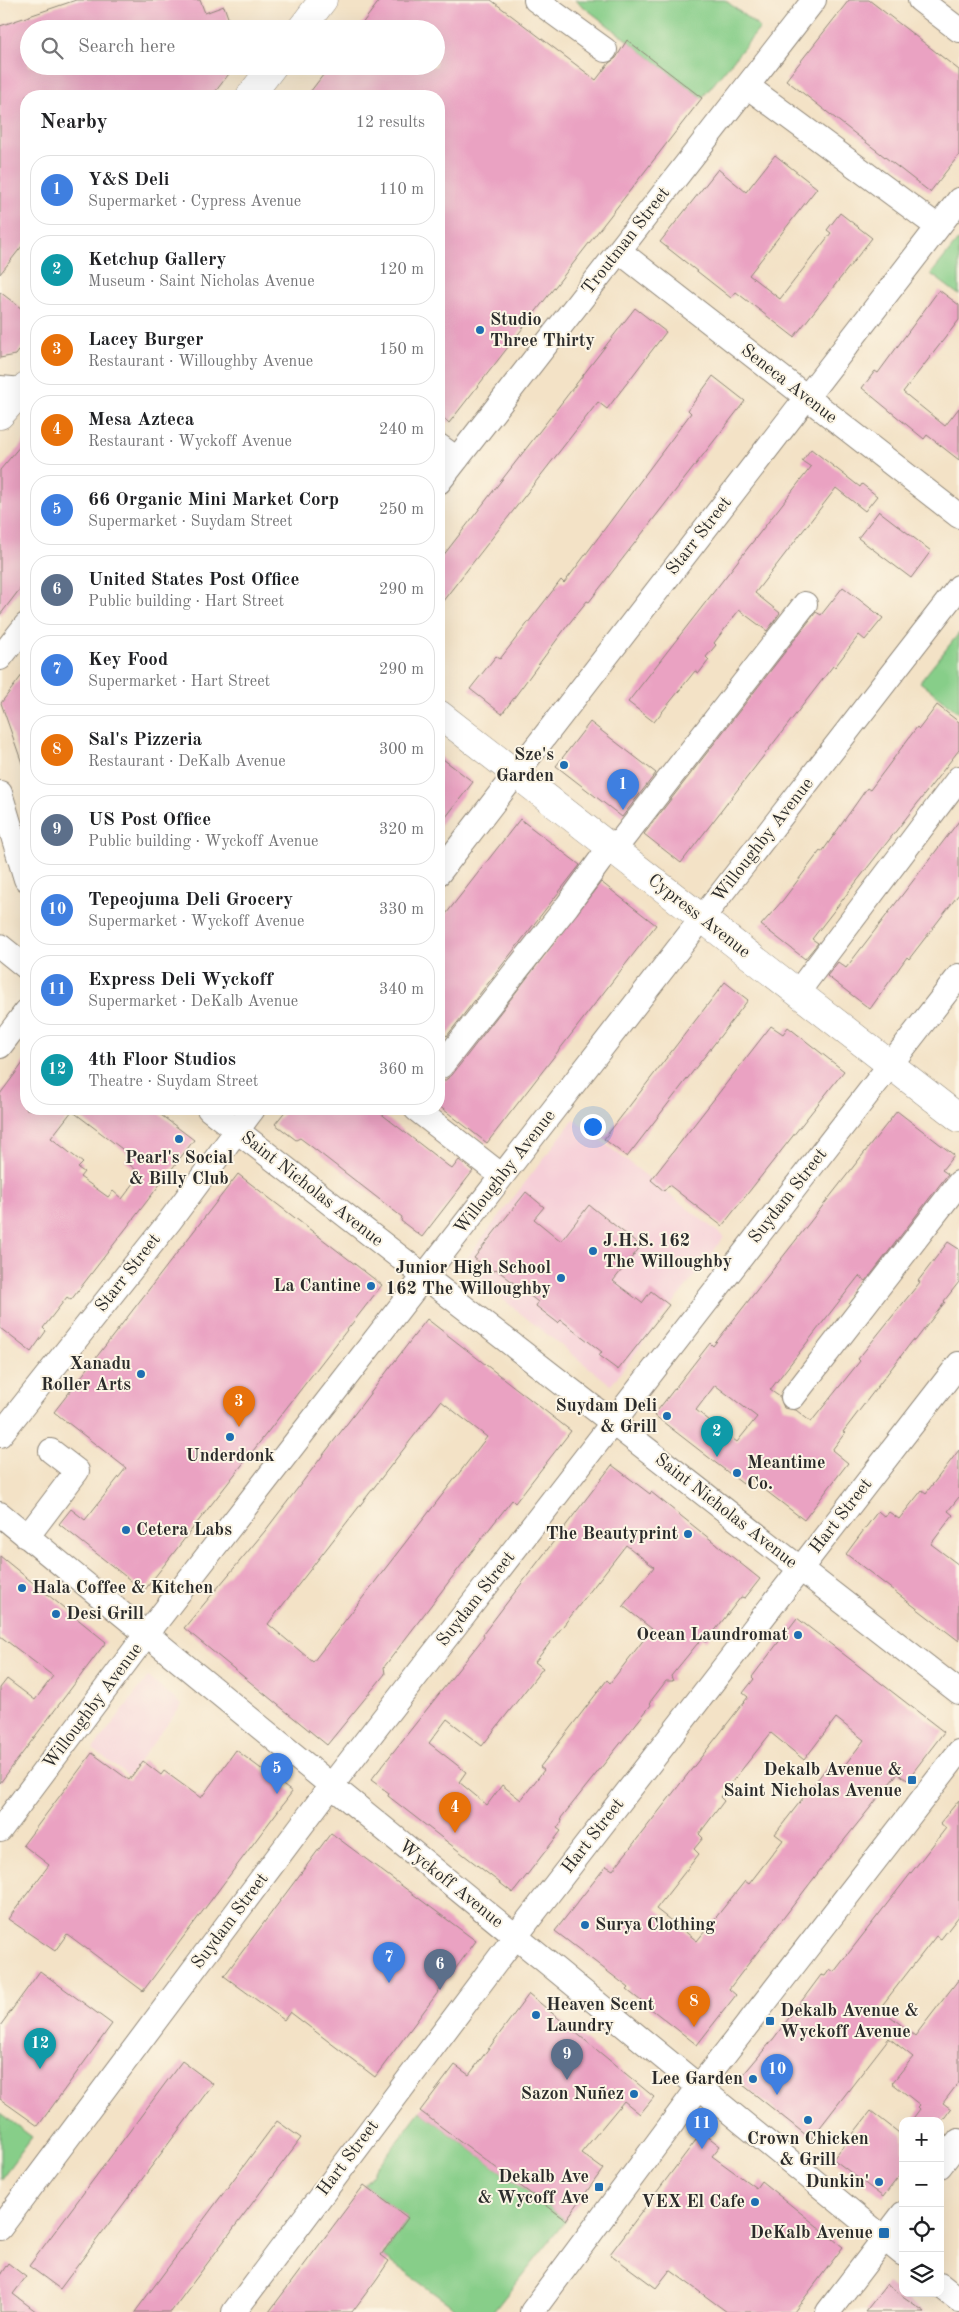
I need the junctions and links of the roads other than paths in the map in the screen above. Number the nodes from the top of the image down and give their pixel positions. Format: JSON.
{"nodes":[{"id":1,"x":536,"y":0,"type":"edge"},
{"id":2,"x":814,"y":0,"type":"edge"},
{"id":3,"x":920,"y":0,"type":"edge"},
{"id":4,"x":959,"y":30,"type":"edge"},
{"id":5,"x":605,"y":50,"type":"dead end"},
{"id":6,"x":266,"y":75,"type":"edge"},
{"id":7,"x":747,"y":86,"type":"junction"},
{"id":8,"x":255,"y":90,"type":"edge"},
{"id":9,"x":959,"y":200,"type":"edge"},
{"id":10,"x":938,"y":227,"type":"junction"},
{"id":11,"x":619,"y":251,"type":"junction"},
{"id":12,"x":19,"y":389,"type":"edge"},
{"id":13,"x":806,"y":397,"type":"junction"},
{"id":14,"x":0,"y":415,"type":"edge"},
{"id":15,"x":448,"y":452,"type":"edge"},
{"id":16,"x":959,"y":516,"type":"edge"},
{"id":17,"x":959,"y":587,"type":"edge"},
{"id":18,"x":805,"y":604,"type":"dead end"},
{"id":19,"x":20,"y":633,"type":"edge"},
{"id":20,"x":0,"y":658,"type":"edge"},
{"id":21,"x":445,"y":719,"type":"edge"},
{"id":22,"x":516,"y":774,"type":"junction"},
{"id":23,"x":959,"y":778,"type":"edge"},
{"id":24,"x":0,"y":793,"type":"edge"},
{"id":25,"x":612,"y":849,"type":"junction"},
{"id":26,"x":20,"y":859,"type":"edge"},
{"id":27,"x":445,"y":865,"type":"edge"},
{"id":28,"x":702,"y":918,"type":"junction"},
{"id":29,"x":0,"y":946,"type":"edge"},
{"id":30,"x":20,"y":958,"type":"edge"},
{"id":31,"x":959,"y":976,"type":"edge"},
{"id":32,"x":797,"y":993,"type":"junction"},
{"id":33,"x":20,"y":1020,"type":"edge"},
{"id":34,"x":0,"y":1046,"type":"edge"},
{"id":35,"x":445,"y":1061,"type":"edge"},
{"id":36,"x":889,"y":1064,"type":"junction"},
{"id":37,"x":217,"y":1115,"type":"edge"},
{"id":38,"x":248,"y":1115,"type":"edge"},
{"id":39,"x":424,"y":1115,"type":"edge"},
{"id":40,"x":959,"y":1118,"type":"edge"},
{"id":41,"x":236,"y":1130,"type":"junction"},
{"id":42,"x":502,"y":1176,"type":"junction"},
{"id":43,"x":959,"y":1183,"type":"edge"},
{"id":44,"x":424,"y":1276,"type":"junction"},
{"id":45,"x":959,"y":1364,"type":"edge"},
{"id":46,"x":793,"y":1398,"type":"dead end"},
{"id":47,"x":612,"y":1423,"type":"junction"},
{"id":48,"x":0,"y":1435,"type":"edge"},
{"id":49,"x":51,"y":1451,"type":"dead end"},
{"id":50,"x":0,"y":1514,"type":"edge"},
{"id":51,"x":28,"y":1537,"type":"junction"},
{"id":52,"x":800,"y":1569,"type":"junction"},
{"id":53,"x":146,"y":1634,"type":"junction"},
{"id":54,"x":959,"y":1692,"type":"edge"},
{"id":55,"x":959,"y":1752,"type":"edge"},
{"id":56,"x":331,"y":1786,"type":"junction"},
{"id":57,"x":0,"y":1830,"type":"edge"},
{"id":58,"x":515,"y":1936,"type":"junction"},
{"id":59,"x":700,"y":2087,"type":"junction"},
{"id":60,"x":959,"y":2141,"type":"edge"},
{"id":61,"x":943,"y":2162,"type":"edge"},
{"id":62,"x":899,"y":2219,"type":"edge"},
{"id":63,"x":0,"y":2228,"type":"edge"},
{"id":64,"x":884,"y":2239,"type":"junction"},
{"id":65,"x":900,"y":2252,"type":"edge"},
{"id":66,"x":944,"y":2288,"type":"edge"},
{"id":67,"x":959,"y":2300,"type":"edge"},
{"id":68,"x":234,"y":2312,"type":"edge"},
{"id":69,"x":532,"y":2312,"type":"edge"},
{"id":70,"x":828,"y":2312,"type":"edge"}],
"edges":[{"from":1,"to":5,"type":"street"},
{"from":2,"to":7,"type":"street","name":"Troutman Street"},
{"from":3,"to":4,"type":"street"},
{"from":6,"to":8,"type":"main road"},
{"from":7,"to":10,"type":"street"},
{"from":7,"to":11,"type":"street","name":"Troutman Street"},
{"from":9,"to":10,"type":"street","name":"Starr Street"},
{"from":10,"to":13,"type":"street","name":"Starr Street"},
{"from":11,"to":13,"type":"street","name":"Seneca Avenue"},
{"from":11,"to":15,"type":"street","name":"Troutman Street"},
{"from":12,"to":14,"type":"main road"},
{"from":13,"to":16,"type":"street","name":"Seneca Avenue"},
{"from":13,"to":22,"type":"street","name":"Starr Street"},
{"from":17,"to":28,"type":"street","name":"Willoughby Avenue"},
{"from":18,"to":25,"type":"street"},
{"from":19,"to":20,"type":"street"},
{"from":21,"to":22,"type":"main road","name":"Cypress Avenue"},
{"from":22,"to":25,"type":"main road","name":"Cypress Avenue"},
{"from":22,"to":27,"type":"street","name":"Starr Street"},
{"from":23,"to":32,"type":"street"},
{"from":24,"to":26,"type":"street"},
{"from":25,"to":28,"type":"main road","name":"Cypress Avenue"},
{"from":25,"to":35,"type":"street"},
{"from":28,"to":32,"type":"main road","name":"Cypress Avenue"},
{"from":28,"to":42,"type":"street","name":"Willoughby Avenue"},
{"from":29,"to":30,"type":"street"},
{"from":31,"to":36,"type":"street","name":"Suydam Street"},
{"from":32,"to":36,"type":"main road","name":"Cypress Avenue"},
{"from":33,"to":34,"type":"street"},
{"from":36,"to":40,"type":"main road","name":"Cypress Avenue"},
{"from":36,"to":47,"type":"street","name":"Suydam Street"},
{"from":37,"to":41,"type":"street","name":"Saint Nicholas Avenue"},
{"from":38,"to":41,"type":"street","name":"Starr Street"},
{"from":39,"to":42,"type":"street"},
{"from":41,"to":44,"type":"street","name":"Saint Nicholas Avenue"},
{"from":41,"to":48,"type":"street","name":"Starr Street"},
{"from":42,"to":44,"type":"street","name":"Willoughby Avenue"},
{"from":43,"to":46,"type":"street"},
{"from":44,"to":47,"type":"street","name":"Saint Nicholas Avenue"},
{"from":44,"to":53,"type":"street","name":"Willoughby Avenue"},
{"from":45,"to":52,"type":"street","name":"Hart Street"},
{"from":47,"to":52,"type":"street","name":"Saint Nicholas Avenue"},
{"from":47,"to":56,"type":"street","name":"Suydam Street"},
{"from":49,"to":51,"type":"street"},
{"from":50,"to":51,"type":"street","name":"Wyckoff Avenue"},
{"from":51,"to":53,"type":"street","name":"Wyckoff Avenue"},
{"from":52,"to":54,"type":"street","name":"Saint Nicholas Avenue"},
{"from":52,"to":58,"type":"street","name":"Hart Street"},
{"from":53,"to":56,"type":"street","name":"Wyckoff Avenue"},
{"from":53,"to":57,"type":"street","name":"Willoughby Avenue"},
{"from":55,"to":59,"type":"street"},
{"from":56,"to":58,"type":"street","name":"Wyckoff Avenue"},
{"from":56,"to":63,"type":"street","name":"Suydam Street"},
{"from":58,"to":59,"type":"street","name":"Wyckoff Avenue"},
{"from":58,"to":68,"type":"street","name":"Hart Street"},
{"from":59,"to":64,"type":"street","name":"Wyckoff Avenue"},
{"from":59,"to":69,"type":"street"},
{"from":60,"to":61,"type":"street"},
{"from":62,"to":64,"type":"street"},
{"from":64,"to":65,"type":"street","name":"Wyckoff Avenue"},
{"from":64,"to":70,"type":"street"},
{"from":66,"to":67,"type":"street"}]}
